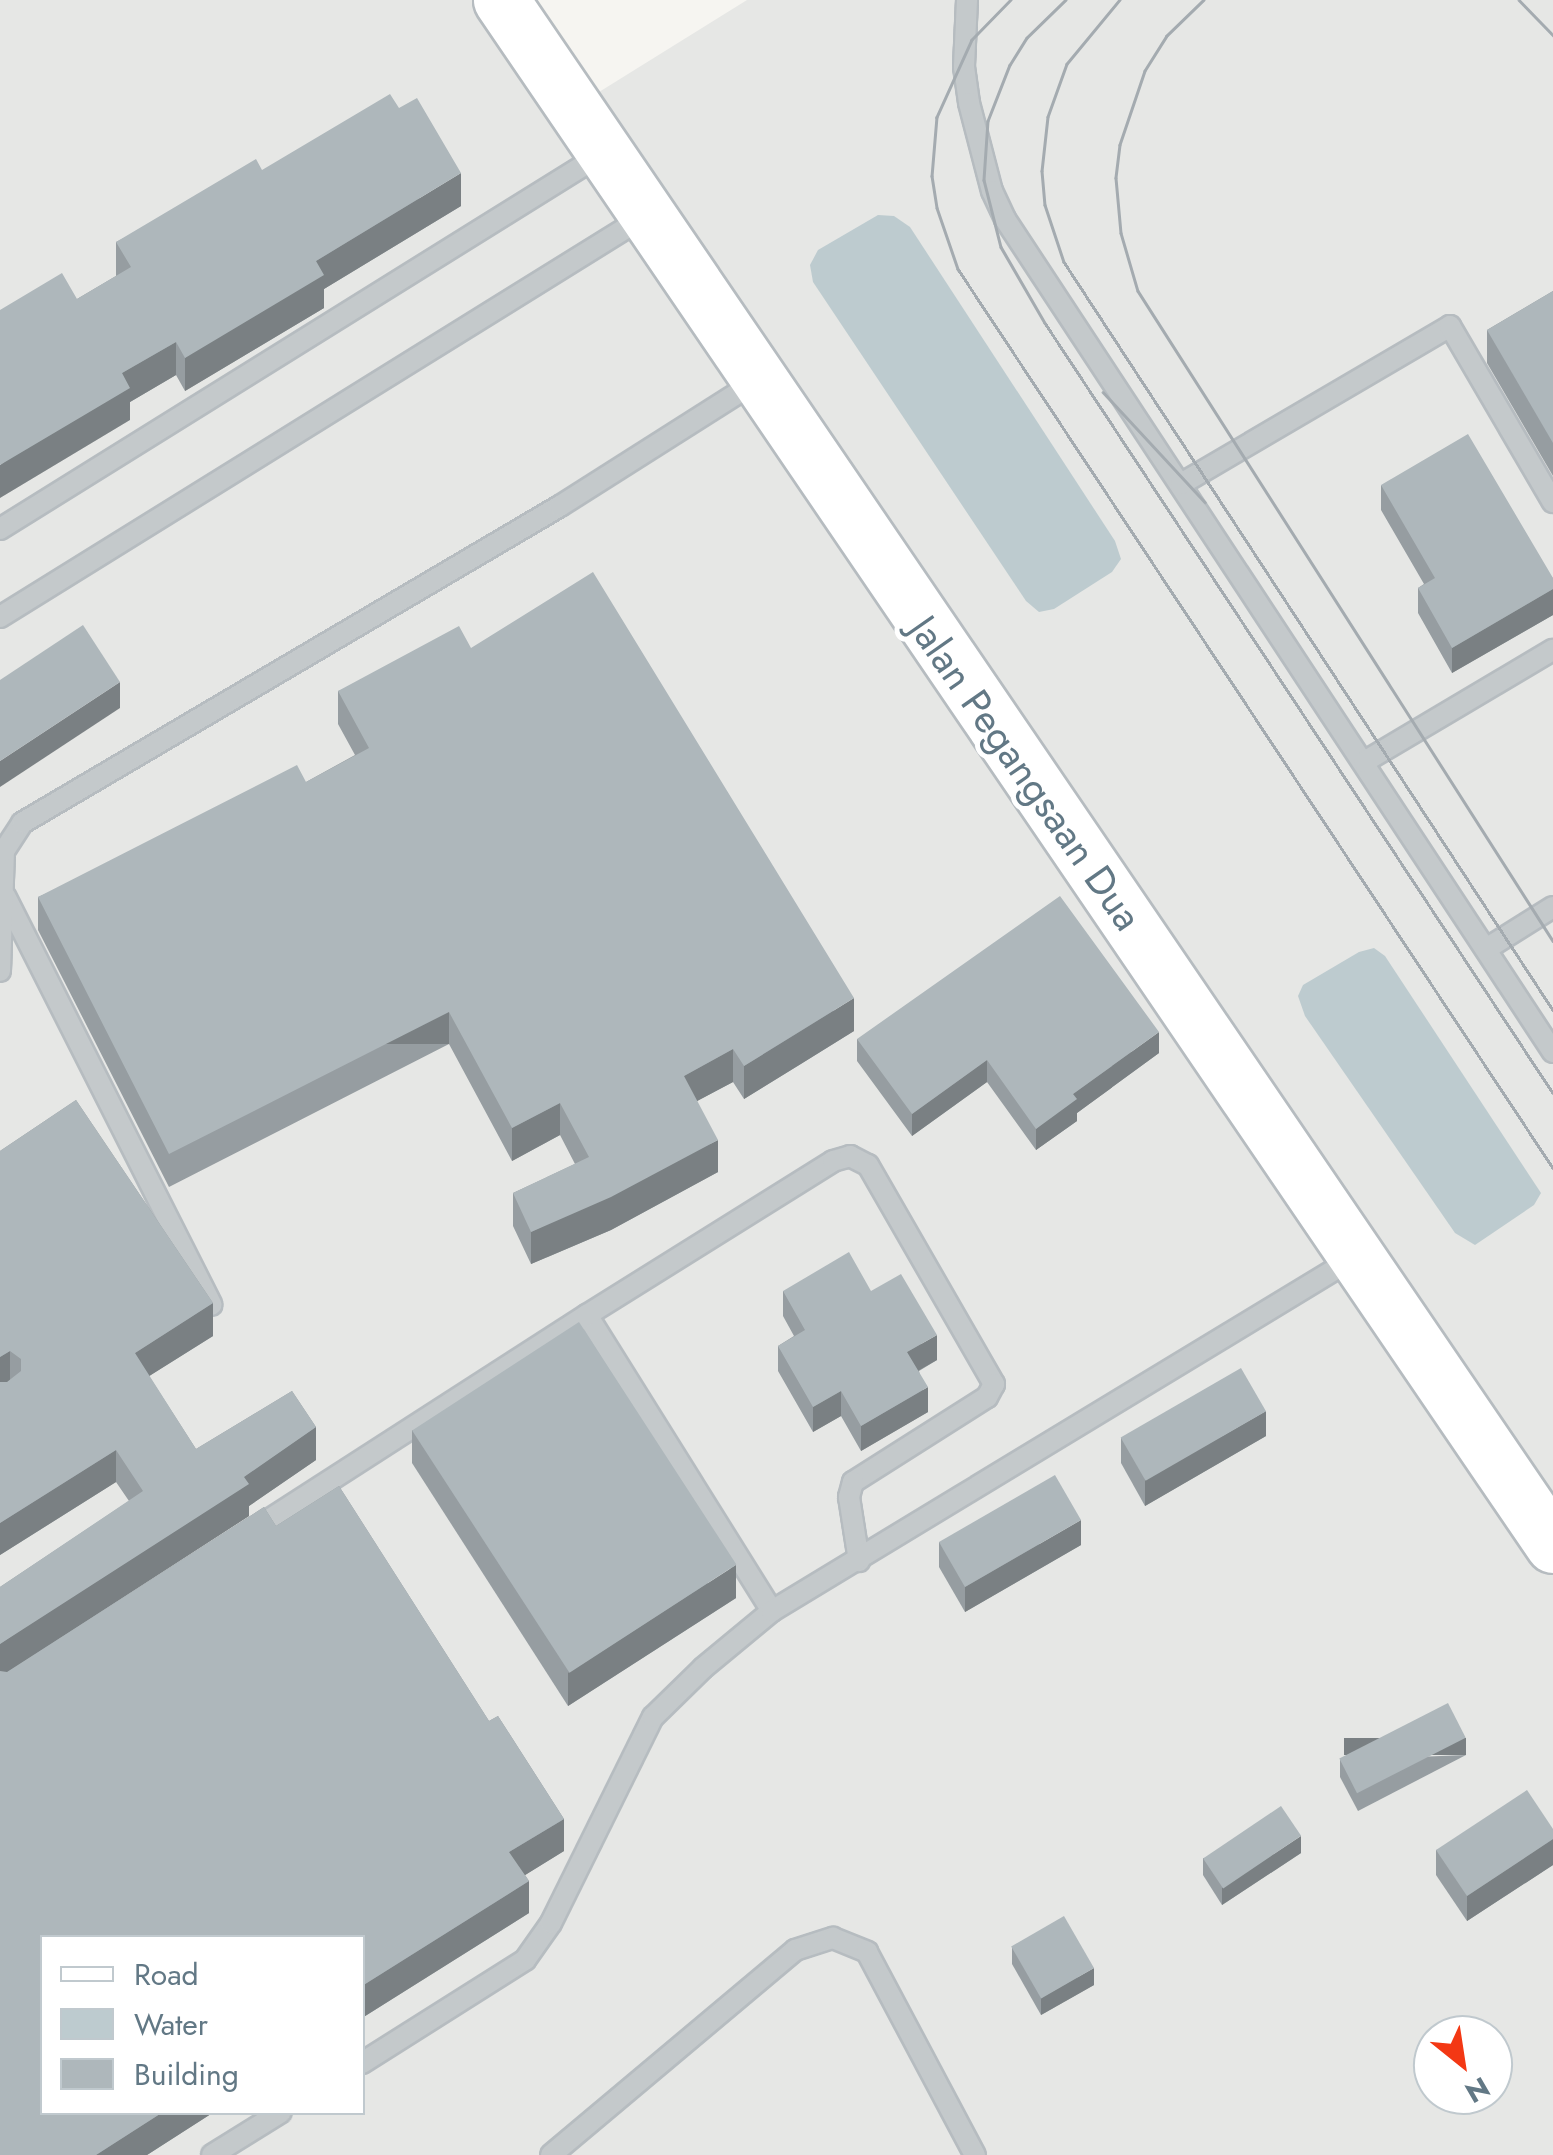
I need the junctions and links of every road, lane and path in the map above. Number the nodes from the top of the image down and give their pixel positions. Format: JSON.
{"nodes":[{"id":1,"x":501,"y":0,"type":"edge"},
{"id":2,"x":967,"y":0,"type":"edge"},
{"id":3,"x":604,"y":153,"type":"junction"},
{"id":4,"x":646,"y":216,"type":"junction"},
{"id":5,"x":757,"y":381,"type":"junction"},
{"id":6,"x":1181,"y":484,"type":"junction"},
{"id":7,"x":1553,"y":502,"type":"edge"},
{"id":8,"x":0,"y":529,"type":"edge"},
{"id":9,"x":0,"y":617,"type":"edge"},
{"id":10,"x":1553,"y":650,"type":"edge"},
{"id":11,"x":1364,"y":762,"type":"junction"},
{"id":12,"x":5,"y":838,"type":"edge"},
{"id":13,"x":1,"y":888,"type":"edge"},
{"id":14,"x":1553,"y":907,"type":"edge"},
{"id":15,"x":1486,"y":949,"type":"junction"},
{"id":16,"x":0,"y":971,"type":"edge"},
{"id":17,"x":1550,"y":1042,"type":"edge"},
{"id":18,"x":1358,"y":1255,"type":"junction"},
{"id":19,"x":212,"y":1305,"type":"edge"},
{"id":20,"x":587,"y":1315,"type":"junction"},
{"id":21,"x":235,"y":1542,"type":"edge"},
{"id":22,"x":1553,"y":1544,"type":"edge"},
{"id":23,"x":859,"y":1561,"type":"junction"},
{"id":24,"x":772,"y":1611,"type":"junction"},
{"id":25,"x":365,"y":2061,"type":"edge"},
{"id":26,"x":276,"y":2115,"type":"edge"},
{"id":27,"x":212,"y":2155,"type":"edge"},
{"id":28,"x":551,"y":2155,"type":"edge"},
{"id":29,"x":975,"y":2155,"type":"edge"}],
"edges":[{"from":1,"to":3,"type":"main road","name":"Jalan Pegangsaan Dua"},
{"from":2,"to":6,"type":"lane"},
{"from":3,"to":4,"type":"main road","name":"Jalan Pegangsaan Dua"},
{"from":3,"to":8,"type":"lane"},
{"from":4,"to":5,"type":"main road","name":"Jalan Pegangsaan Dua"},
{"from":4,"to":9,"type":"lane"},
{"from":5,"to":12,"type":"lane"},
{"from":5,"to":18,"type":"main road","name":"Jalan Pegangsaan Dua"},
{"from":6,"to":7,"type":"lane"},
{"from":6,"to":11,"type":"lane"},
{"from":10,"to":11,"type":"lane"},
{"from":11,"to":15,"type":"lane"},
{"from":12,"to":13,"type":"lane"},
{"from":13,"to":16,"type":"lane"},
{"from":13,"to":19,"type":"lane"},
{"from":14,"to":15,"type":"lane"},
{"from":15,"to":17,"type":"lane"},
{"from":18,"to":22,"type":"main road","name":"Jalan Pegangsaan Dua"},
{"from":18,"to":23,"type":"lane"},
{"from":20,"to":21,"type":"lane"},
{"from":20,"to":23,"type":"lane"},
{"from":20,"to":24,"type":"lane"},
{"from":23,"to":24,"type":"lane"},
{"from":24,"to":25,"type":"lane"},
{"from":26,"to":27,"type":"lane"},
{"from":28,"to":29,"type":"lane"}]}
